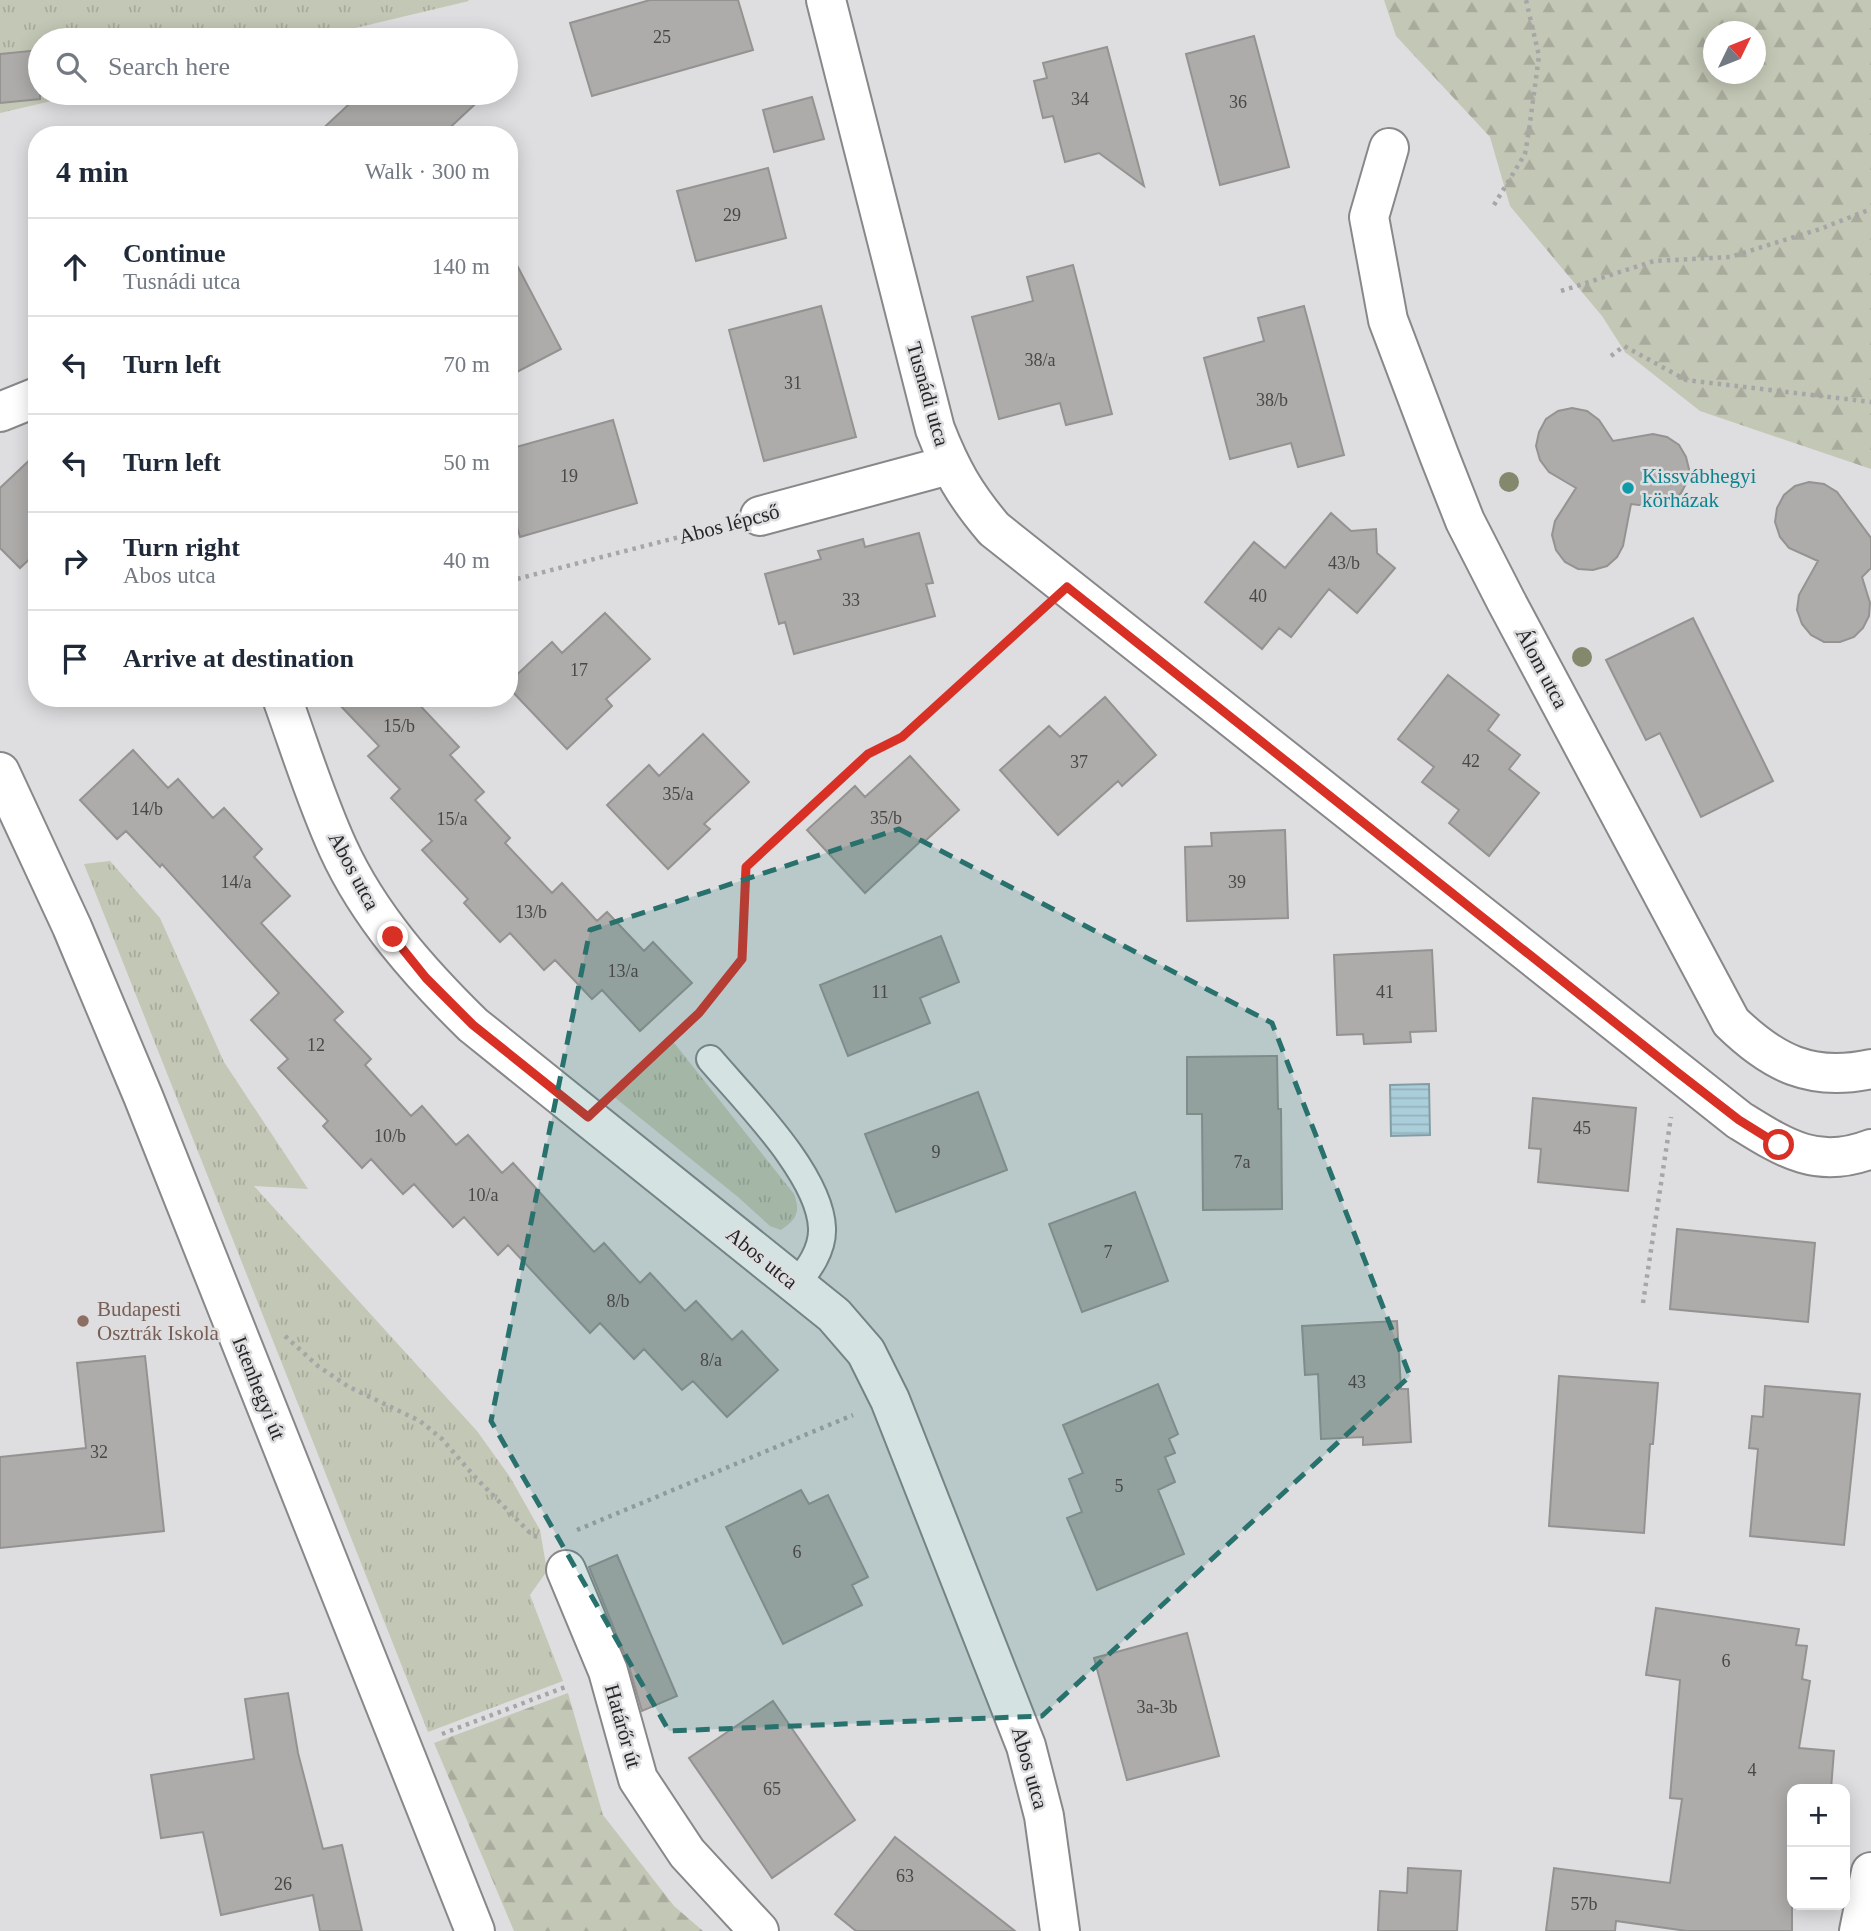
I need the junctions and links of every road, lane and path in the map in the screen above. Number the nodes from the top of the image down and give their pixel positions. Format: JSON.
{"nodes":[{"id":1,"x":826,"y":0,"type":"edge"},
{"id":2,"x":1526,"y":0,"type":"edge"},
{"id":3,"x":1389,"y":148,"type":"dead end"},
{"id":4,"x":1494,"y":205,"type":"dead end"},
{"id":5,"x":1871,"y":209,"type":"edge"},
{"id":6,"x":1561,"y":291,"type":"dead end"},
{"id":7,"x":1611,"y":356,"type":"dead end"},
{"id":8,"x":28,"y":401,"type":"edge"},
{"id":9,"x":1871,"y":402,"type":"edge"},
{"id":10,"x":0,"y":412,"type":"edge"},
{"id":11,"x":949,"y":465,"type":"junction"},
{"id":12,"x":760,"y":516,"type":"joint"},
{"id":13,"x":518,"y":579,"type":"edge"},
{"id":14,"x":1067,"y":587,"type":"junction"},
{"id":15,"x":285,"y":707,"type":"edge"},
{"id":16,"x":0,"y":772,"type":"edge"},
{"id":17,"x":710,"y":1059,"type":"dead end"},
{"id":18,"x":1871,"y":1069,"type":"edge"},
{"id":19,"x":1677,"y":1072,"type":"junction"},
{"id":20,"x":588,"y":1117,"type":"junction"},
{"id":21,"x":1871,"y":1149,"type":"edge"},
{"id":22,"x":796,"y":1285,"type":"junction"},
{"id":23,"x":1643,"y":1303,"type":"dead end"},
{"id":24,"x":237,"y":1334,"type":"junction"},
{"id":25,"x":890,"y":1400,"type":"junction"},
{"id":26,"x":560,"y":1555,"type":"junction"},
{"id":27,"x":608,"y":1671,"type":"junction"},
{"id":28,"x":441,"y":1734,"type":"dead end"},
{"id":29,"x":1871,"y":1872,"type":"edge"},
{"id":30,"x":475,"y":1931,"type":"edge"},
{"id":31,"x":759,"y":1931,"type":"edge"},
{"id":32,"x":1060,"y":1931,"type":"edge"},
{"id":33,"x":1860,"y":1931,"type":"edge"}],
"edges":[{"from":1,"to":11,"type":"street","name":"Tusnádi utca"},
{"from":2,"to":4,"type":"path"},
{"from":3,"to":18,"type":"street","name":"Álom utca"},
{"from":5,"to":6,"type":"path"},
{"from":7,"to":9,"type":"path"},
{"from":8,"to":10,"type":"street"},
{"from":11,"to":12,"type":"street","name":"Abos lépcső"},
{"from":11,"to":14,"type":"street","name":"Tusnádi utca"},
{"from":12,"to":13,"type":"path","name":"Abos lépcső"},
{"from":14,"to":19,"type":"street","name":"Tusnádi utca"},
{"from":14,"to":20,"type":"path"},
{"from":15,"to":20,"type":"street","name":"Abos utca"},
{"from":16,"to":24,"type":"street","name":"Istenhegyi út"},
{"from":17,"to":22,"type":"lane"},
{"from":19,"to":21,"type":"street","name":"Tusnádi utca"},
{"from":19,"to":23,"type":"path"},
{"from":20,"to":22,"type":"street","name":"Abos utca"},
{"from":22,"to":25,"type":"street","name":"Abos utca"},
{"from":24,"to":26,"type":"path"},
{"from":24,"to":30,"type":"street","name":"Istenhegyi út"},
{"from":25,"to":26,"type":"path"},
{"from":25,"to":32,"type":"street","name":"Abos utca"},
{"from":26,"to":27,"type":"street","name":"Határőr út"},
{"from":27,"to":28,"type":"path"},
{"from":27,"to":31,"type":"street","name":"Határőr út"},
{"from":29,"to":33,"type":"street"}]}
